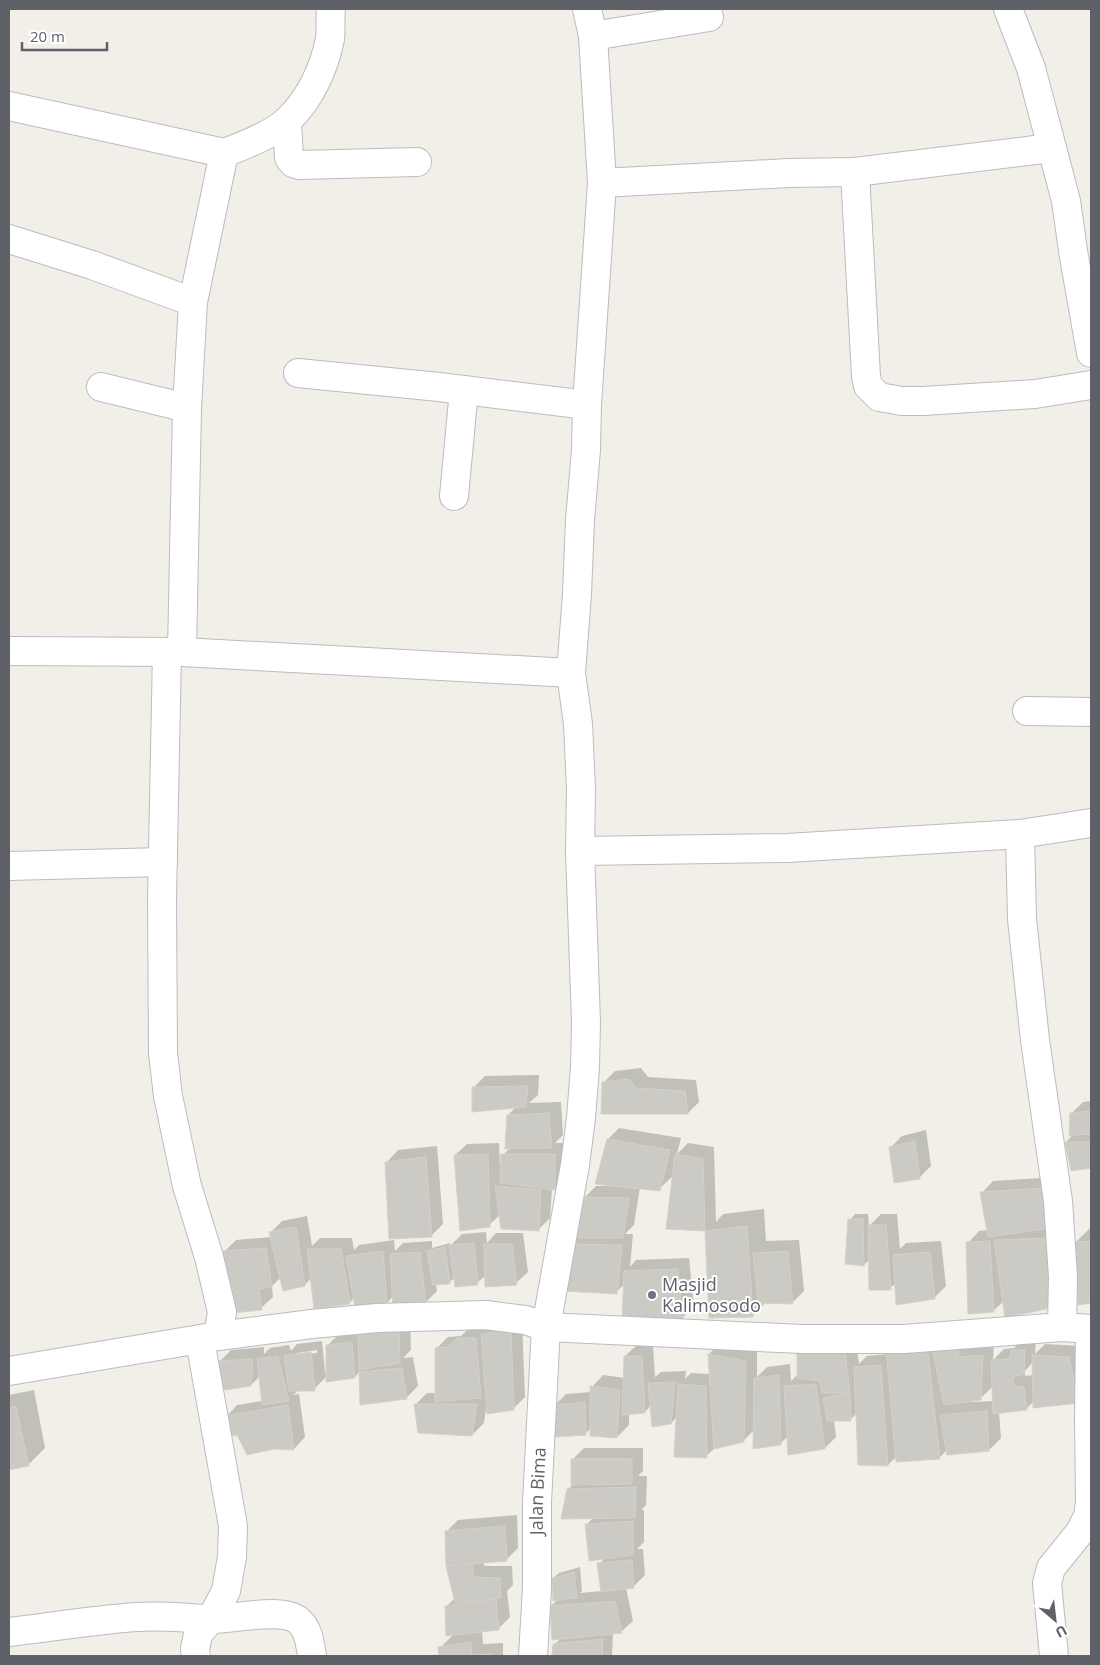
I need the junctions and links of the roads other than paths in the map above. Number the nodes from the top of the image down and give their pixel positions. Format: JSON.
{"nodes":[{"id":1,"x":331,"y":9,"type":"edge"},
{"id":2,"x":587,"y":9,"type":"edge"},
{"id":3,"x":1008,"y":9,"type":"edge"},
{"id":4,"x":710,"y":17,"type":"dead end"},
{"id":5,"x":593,"y":36,"type":"junction"},
{"id":6,"x":9,"y":106,"type":"edge"},
{"id":7,"x":287,"y":121,"type":"junction"},
{"id":8,"x":1051,"y":148,"type":"junction"},
{"id":9,"x":224,"y":153,"type":"junction"},
{"id":10,"x":417,"y":162,"type":"dead end"},
{"id":11,"x":855,"y":172,"type":"junction"},
{"id":12,"x":602,"y":182,"type":"junction"},
{"id":13,"x":9,"y":239,"type":"edge"},
{"id":14,"x":193,"y":302,"type":"junction"},
{"id":15,"x":1091,"y":353,"type":"edge"},
{"id":16,"x":298,"y":374,"type":"dead end"},
{"id":17,"x":1091,"y":385,"type":"edge"},
{"id":18,"x":101,"y":387,"type":"dead end"},
{"id":19,"x":464,"y":390,"type":"junction"},
{"id":20,"x":588,"y":405,"type":"junction"},
{"id":21,"x":187,"y":408,"type":"junction"},
{"id":22,"x":454,"y":496,"type":"dead end"},
{"id":23,"x":9,"y":650,"type":"edge"},
{"id":24,"x":174,"y":652,"type":"junction"},
{"id":25,"x":571,"y":673,"type":"junction"},
{"id":26,"x":1026,"y":711,"type":"dead end"},
{"id":27,"x":1091,"y":712,"type":"edge"},
{"id":28,"x":1091,"y":824,"type":"edge"},
{"id":29,"x":1020,"y":834,"type":"junction"},
{"id":30,"x":580,"y":851,"type":"junction"},
{"id":31,"x":163,"y":862,"type":"junction"},
{"id":32,"x":9,"y":866,"type":"edge"},
{"id":33,"x":546,"y":1327,"type":"junction"},
{"id":34,"x":1062,"y":1327,"type":"junction"},
{"id":35,"x":1091,"y":1329,"type":"edge"},
{"id":36,"x":209,"y":1338,"type":"junction"},
{"id":37,"x":9,"y":1371,"type":"edge"},
{"id":38,"x":211,"y":1619,"type":"junction"},
{"id":39,"x":9,"y":1632,"type":"edge"},
{"id":40,"x":196,"y":1656,"type":"edge"},
{"id":41,"x":312,"y":1656,"type":"edge"},
{"id":42,"x":533,"y":1656,"type":"edge"},
{"id":43,"x":1054,"y":1656,"type":"edge"}],
"edges":[{"from":1,"to":7,"type":"street"},
{"from":2,"to":5,"type":"street","name":"Jalan Bima"},
{"from":3,"to":8,"type":"street"},
{"from":4,"to":5,"type":"street"},
{"from":5,"to":12,"type":"street","name":"Jalan Bima"},
{"from":6,"to":9,"type":"street"},
{"from":7,"to":9,"type":"street"},
{"from":7,"to":10,"type":"street"},
{"from":8,"to":11,"type":"street"},
{"from":8,"to":15,"type":"street"},
{"from":9,"to":14,"type":"street"},
{"from":11,"to":12,"type":"street"},
{"from":11,"to":17,"type":"street"},
{"from":12,"to":20,"type":"street","name":"Jalan Bima"},
{"from":13,"to":14,"type":"street"},
{"from":14,"to":21,"type":"street"},
{"from":16,"to":19,"type":"street"},
{"from":18,"to":21,"type":"street"},
{"from":19,"to":20,"type":"street"},
{"from":19,"to":22,"type":"street"},
{"from":20,"to":25,"type":"street","name":"Jalan Bima"},
{"from":21,"to":24,"type":"street"},
{"from":23,"to":24,"type":"street"},
{"from":24,"to":25,"type":"street"},
{"from":24,"to":31,"type":"street"},
{"from":25,"to":30,"type":"street","name":"Jalan Bima"},
{"from":26,"to":27,"type":"street"},
{"from":28,"to":29,"type":"street"},
{"from":29,"to":30,"type":"street"},
{"from":29,"to":34,"type":"street"},
{"from":30,"to":33,"type":"street","name":"Jalan Bima"},
{"from":31,"to":32,"type":"street"},
{"from":31,"to":36,"type":"street"},
{"from":33,"to":34,"type":"street"},
{"from":33,"to":36,"type":"street"},
{"from":33,"to":42,"type":"street","name":"Jalan Bima"},
{"from":34,"to":35,"type":"street"},
{"from":35,"to":43,"type":"street"},
{"from":36,"to":37,"type":"street"},
{"from":36,"to":38,"type":"street"},
{"from":38,"to":39,"type":"street"},
{"from":38,"to":40,"type":"street"},
{"from":38,"to":41,"type":"street"}]}
